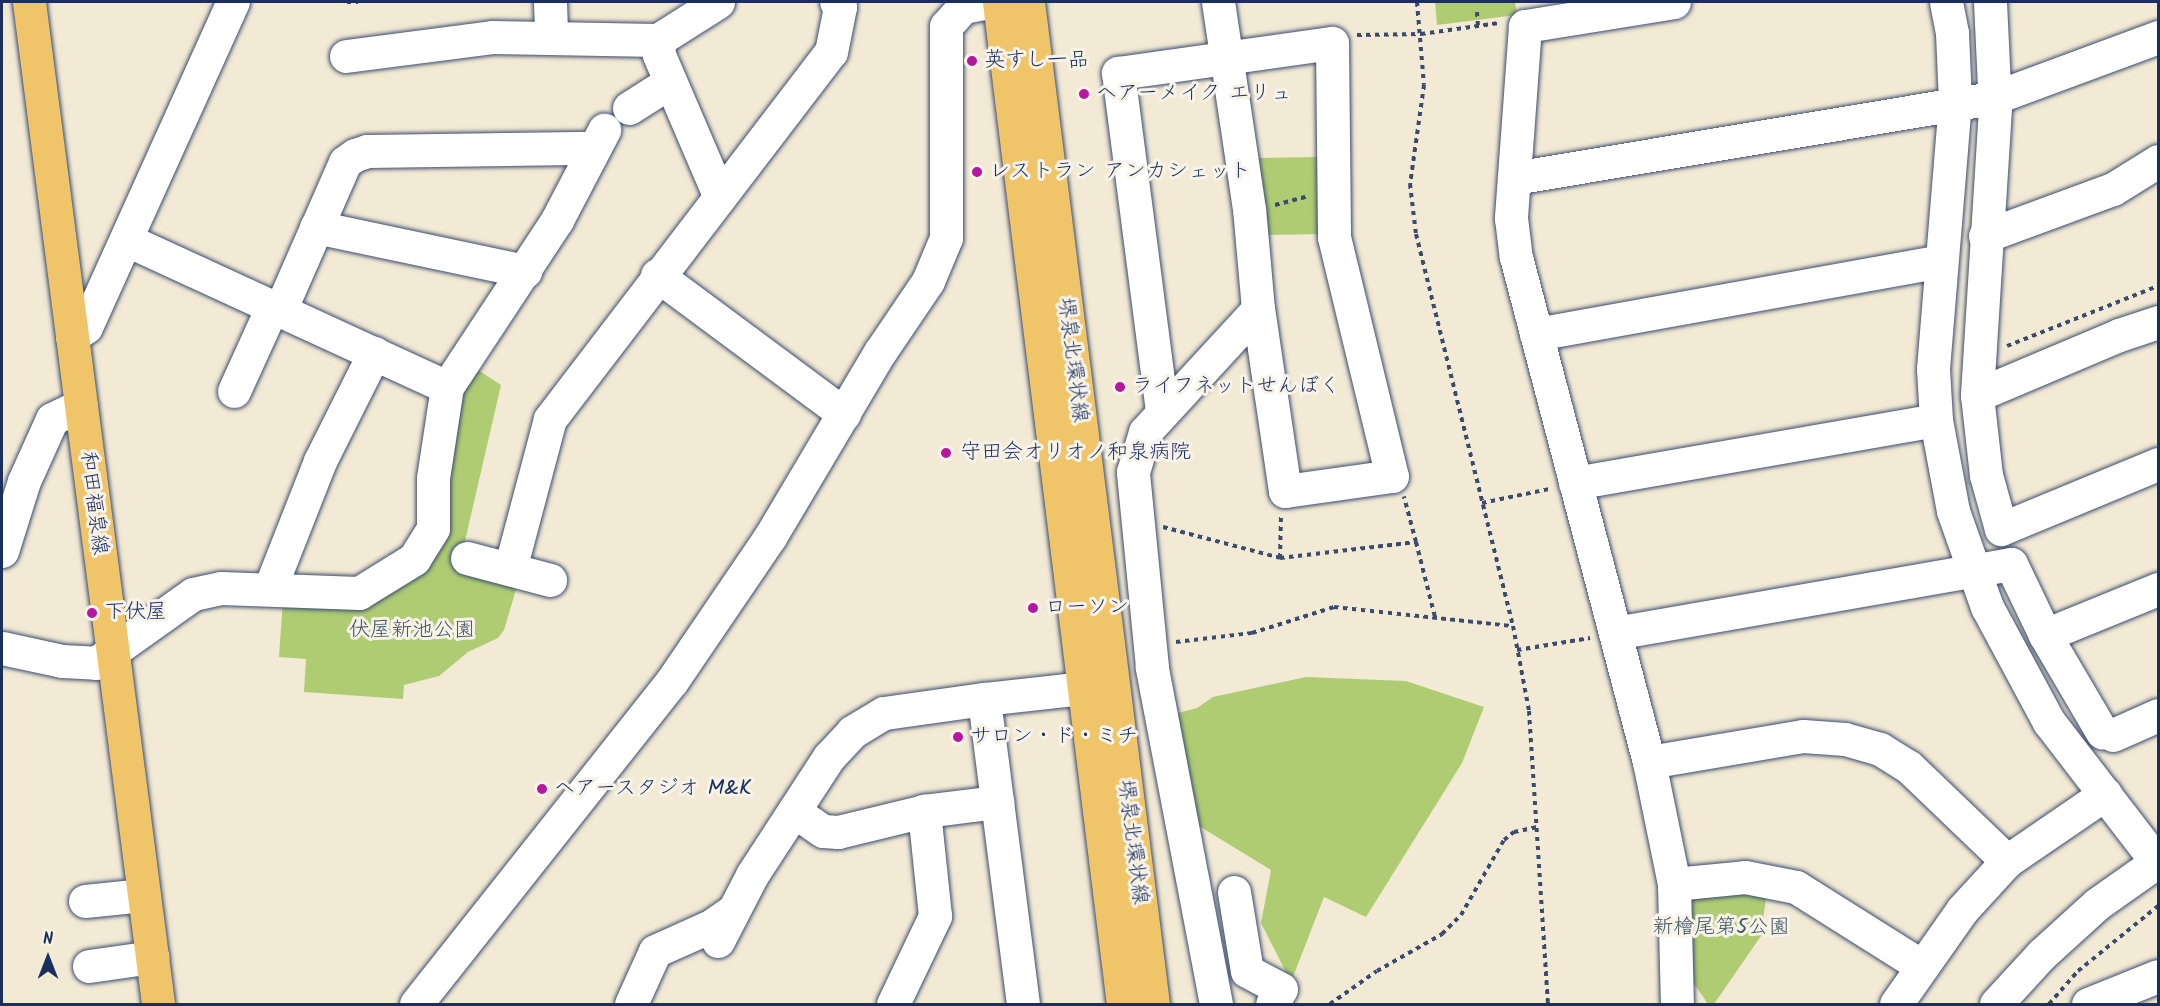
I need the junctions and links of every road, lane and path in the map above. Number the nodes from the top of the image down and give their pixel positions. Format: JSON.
{"nodes":[{"id":1,"x":29,"y":2,"type":"edge"},
{"id":2,"x":233,"y":2,"type":"edge"},
{"id":3,"x":347,"y":2,"type":"edge"},
{"id":4,"x":358,"y":2,"type":"edge"},
{"id":5,"x":550,"y":2,"type":"edge"},
{"id":6,"x":718,"y":2,"type":"edge"},
{"id":7,"x":836,"y":2,"type":"edge"},
{"id":8,"x":988,"y":2,"type":"edge"},
{"id":9,"x":999,"y":2,"type":"edge"},
{"id":10,"x":1028,"y":2,"type":"edge"},
{"id":11,"x":1218,"y":2,"type":"edge"},
{"id":12,"x":1418,"y":2,"type":"edge"},
{"id":13,"x":1674,"y":2,"type":"edge"},
{"id":14,"x":1946,"y":2,"type":"edge"},
{"id":15,"x":1990,"y":2,"type":"edge"},
{"id":16,"x":1477,"y":12,"type":"dead end"},
{"id":17,"x":1478,"y":26,"type":"junction"},
{"id":18,"x":1526,"y":26,"type":"junction"},
{"id":19,"x":1421,"y":34,"type":"junction"},
{"id":20,"x":1346,"y":35,"type":"dead end"},
{"id":21,"x":2158,"y":37,"type":"edge"},
{"id":22,"x":551,"y":38,"type":"junction"},
{"id":23,"x":658,"y":40,"type":"junction"},
{"id":24,"x":346,"y":56,"type":"dead end"},
{"id":25,"x":1228,"y":58,"type":"junction"},
{"id":26,"x":670,"y":82,"type":"junction"},
{"id":27,"x":1996,"y":97,"type":"junction"},
{"id":28,"x":1955,"y":101,"type":"junction"},
{"id":29,"x":629,"y":108,"type":"dead end"},
{"id":30,"x":2158,"y":161,"type":"edge"},
{"id":31,"x":1515,"y":178,"type":"junction"},
{"id":32,"x":719,"y":195,"type":"junction"},
{"id":33,"x":1310,"y":195,"type":"dead end"},
{"id":34,"x":1283,"y":204,"type":"dead end"},
{"id":35,"x":316,"y":227,"type":"junction"},
{"id":36,"x":1985,"y":236,"type":"junction"},
{"id":37,"x":127,"y":240,"type":"junction"},
{"id":38,"x":1940,"y":261,"type":"junction"},
{"id":39,"x":525,"y":272,"type":"junction"},
{"id":40,"x":657,"y":275,"type":"junction"},
{"id":41,"x":2158,"y":285,"type":"edge"},
{"id":42,"x":277,"y":306,"type":"junction"},
{"id":43,"x":1258,"y":309,"type":"junction"},
{"id":44,"x":2158,"y":322,"type":"edge"},
{"id":45,"x":1536,"y":334,"type":"junction"},
{"id":46,"x":72,"y":337,"type":"junction"},
{"id":47,"x":374,"y":353,"type":"junction"},
{"id":48,"x":1976,"y":359,"type":"junction"},
{"id":49,"x":447,"y":387,"type":"junction"},
{"id":50,"x":234,"y":391,"type":"dead end"},
{"id":51,"x":1977,"y":395,"type":"junction"},
{"id":52,"x":81,"y":405,"type":"junction"},
{"id":53,"x":1162,"y":411,"type":"junction"},
{"id":54,"x":844,"y":414,"type":"junction"},
{"id":55,"x":1936,"y":420,"type":"junction"},
{"id":56,"x":2158,"y":464,"type":"edge"},
{"id":57,"x":1392,"y":476,"type":"junction"},
{"id":58,"x":1575,"y":483,"type":"junction"},
{"id":59,"x":1285,"y":491,"type":"junction"},
{"id":60,"x":1482,"y":503,"type":"junction"},
{"id":61,"x":1136,"y":522,"type":"junction"},
{"id":62,"x":1416,"y":542,"type":"junction"},
{"id":63,"x":2,"y":551,"type":"edge"},
{"id":64,"x":467,"y":558,"type":"dead end"},
{"id":65,"x":1280,"y":558,"type":"junction"},
{"id":66,"x":510,"y":569,"type":"junction"},
{"id":67,"x":1973,"y":573,"type":"junction"},
{"id":68,"x":550,"y":580,"type":"dead end"},
{"id":69,"x":270,"y":588,"type":"junction"},
{"id":70,"x":2158,"y":589,"type":"edge"},
{"id":71,"x":1435,"y":617,"type":"junction"},
{"id":72,"x":1513,"y":626,"type":"junction"},
{"id":73,"x":1615,"y":633,"type":"junction"},
{"id":74,"x":2044,"y":635,"type":"junction"},
{"id":75,"x":1149,"y":646,"type":"junction"},
{"id":76,"x":2,"y":648,"type":"edge"},
{"id":77,"x":1517,"y":650,"type":"junction"},
{"id":78,"x":113,"y":654,"type":"junction"},
{"id":79,"x":1099,"y":686,"type":"junction"},
{"id":80,"x":984,"y":699,"type":"junction"},
{"id":81,"x":2158,"y":715,"type":"edge"},
{"id":82,"x":1649,"y":762,"type":"junction"},
{"id":83,"x":2104,"y":794,"type":"junction"},
{"id":84,"x":997,"y":802,"type":"junction"},
{"id":85,"x":794,"y":811,"type":"junction"},
{"id":86,"x":924,"y":811,"type":"junction"},
{"id":87,"x":1538,"y":827,"type":"junction"},
{"id":88,"x":2007,"y":861,"type":"junction"},
{"id":89,"x":2158,"y":861,"type":"edge"},
{"id":90,"x":1674,"y":884,"type":"junction"},
{"id":91,"x":1234,"y":892,"type":"dead end"},
{"id":92,"x":144,"y":895,"type":"junction"},
{"id":93,"x":85,"y":901,"type":"dead end"},
{"id":94,"x":2158,"y":906,"type":"edge"},
{"id":95,"x":152,"y":957,"type":"junction"},
{"id":96,"x":1920,"y":965,"type":"junction"},
{"id":97,"x":89,"y":966,"type":"dead end"},
{"id":98,"x":2158,"y":976,"type":"edge"},
{"id":99,"x":158,"y":1005,"type":"edge"},
{"id":100,"x":416,"y":1005,"type":"edge"},
{"id":101,"x":631,"y":1005,"type":"edge"},
{"id":102,"x":893,"y":1005,"type":"edge"},
{"id":103,"x":1023,"y":1005,"type":"edge"},
{"id":104,"x":1123,"y":1005,"type":"edge"},
{"id":105,"x":1153,"y":1005,"type":"edge"},
{"id":106,"x":1216,"y":1005,"type":"edge"},
{"id":107,"x":1272,"y":1005,"type":"edge"},
{"id":108,"x":1330,"y":1005,"type":"edge"},
{"id":109,"x":1548,"y":1005,"type":"edge"},
{"id":110,"x":1677,"y":1005,"type":"edge"},
{"id":111,"x":1896,"y":1005,"type":"edge"},
{"id":112,"x":1996,"y":1005,"type":"edge"},
{"id":113,"x":2049,"y":1005,"type":"edge"},
{"id":114,"x":2088,"y":1005,"type":"edge"}],
"edges":[{"from":1,"to":46,"type":"main road","name":"和田福泉線"},
{"from":2,"to":37,"type":"street"},
{"from":3,"to":4,"type":"path"},
{"from":5,"to":22,"type":"street"},
{"from":6,"to":23,"type":"street"},
{"from":7,"to":32,"type":"street"},
{"from":8,"to":54,"type":"street"},
{"from":9,"to":79,"type":"main road","name":"堺泉北環状線"},
{"from":10,"to":79,"type":"main road","name":"堺泉北環状線"},
{"from":11,"to":25,"type":"street"},
{"from":12,"to":19,"type":"path"},
{"from":13,"to":18,"type":"street"},
{"from":14,"to":28,"type":"street"},
{"from":15,"to":27,"type":"street"},
{"from":16,"to":17,"type":"path"},
{"from":17,"to":18,"type":"path"},
{"from":17,"to":19,"type":"path"},
{"from":18,"to":31,"type":"street"},
{"from":19,"to":20,"type":"path"},
{"from":19,"to":60,"type":"path"},
{"from":21,"to":27,"type":"street"},
{"from":22,"to":23,"type":"street"},
{"from":22,"to":24,"type":"street"},
{"from":23,"to":26,"type":"street"},
{"from":25,"to":43,"type":"street"},
{"from":25,"to":53,"type":"street"},
{"from":25,"to":57,"type":"street"},
{"from":26,"to":29,"type":"street"},
{"from":26,"to":32,"type":"street"},
{"from":27,"to":28,"type":"street"},
{"from":27,"to":36,"type":"street"},
{"from":28,"to":31,"type":"street"},
{"from":28,"to":38,"type":"street"},
{"from":30,"to":36,"type":"street"},
{"from":31,"to":45,"type":"street"},
{"from":32,"to":40,"type":"street"},
{"from":33,"to":34,"type":"path"},
{"from":35,"to":39,"type":"street"},
{"from":35,"to":39,"type":"street"},
{"from":35,"to":42,"type":"street"},
{"from":36,"to":48,"type":"street"},
{"from":37,"to":42,"type":"street"},
{"from":37,"to":46,"type":"street"},
{"from":38,"to":45,"type":"street"},
{"from":38,"to":55,"type":"street"},
{"from":39,"to":49,"type":"street"},
{"from":40,"to":54,"type":"street"},
{"from":40,"to":66,"type":"street"},
{"from":41,"to":48,"type":"path"},
{"from":42,"to":47,"type":"street"},
{"from":42,"to":50,"type":"street"},
{"from":43,"to":53,"type":"street"},
{"from":43,"to":59,"type":"street"},
{"from":44,"to":51,"type":"street"},
{"from":45,"to":58,"type":"street"},
{"from":46,"to":52,"type":"main road","name":"和田福泉線"},
{"from":47,"to":49,"type":"street"},
{"from":47,"to":69,"type":"street"},
{"from":48,"to":51,"type":"street"},
{"from":49,"to":69,"type":"street"},
{"from":51,"to":56,"type":"street"},
{"from":52,"to":63,"type":"street"},
{"from":52,"to":78,"type":"main road","name":"和田福泉線"},
{"from":53,"to":61,"type":"street"},
{"from":54,"to":100,"type":"street"},
{"from":55,"to":58,"type":"street"},
{"from":55,"to":67,"type":"street"},
{"from":57,"to":59,"type":"street"},
{"from":57,"to":62,"type":"path"},
{"from":58,"to":60,"type":"path"},
{"from":58,"to":73,"type":"street"},
{"from":59,"to":65,"type":"path"},
{"from":60,"to":72,"type":"path"},
{"from":61,"to":65,"type":"path"},
{"from":61,"to":75,"type":"street"},
{"from":62,"to":65,"type":"path"},
{"from":62,"to":71,"type":"path"},
{"from":64,"to":66,"type":"street"},
{"from":66,"to":68,"type":"street"},
{"from":67,"to":73,"type":"street"},
{"from":67,"to":74,"type":"street"},
{"from":67,"to":83,"type":"street"},
{"from":69,"to":78,"type":"street"},
{"from":70,"to":74,"type":"street"},
{"from":71,"to":72,"type":"path"},
{"from":71,"to":75,"type":"path"},
{"from":72,"to":77,"type":"path"},
{"from":73,"to":77,"type":"path"},
{"from":73,"to":82,"type":"street"},
{"from":74,"to":81,"type":"street"},
{"from":75,"to":106,"type":"street"},
{"from":76,"to":78,"type":"street"},
{"from":77,"to":87,"type":"path"},
{"from":78,"to":92,"type":"main road","name":"和田福泉線"},
{"from":79,"to":80,"type":"street"},
{"from":79,"to":104,"type":"main road","name":"堺泉北環状線"},
{"from":79,"to":105,"type":"main road","name":"堺泉北環状線"},
{"from":80,"to":84,"type":"street"},
{"from":80,"to":85,"type":"street"},
{"from":82,"to":88,"type":"street"},
{"from":82,"to":90,"type":"street"},
{"from":83,"to":88,"type":"street"},
{"from":83,"to":89,"type":"street"},
{"from":84,"to":86,"type":"street"},
{"from":84,"to":103,"type":"street"},
{"from":85,"to":86,"type":"street"},
{"from":85,"to":101,"type":"street"},
{"from":86,"to":102,"type":"street"},
{"from":87,"to":108,"type":"path"},
{"from":87,"to":109,"type":"path"},
{"from":88,"to":96,"type":"street"},
{"from":89,"to":112,"type":"street"},
{"from":90,"to":96,"type":"street"},
{"from":90,"to":110,"type":"street"},
{"from":91,"to":107,"type":"street"},
{"from":92,"to":93,"type":"street"},
{"from":92,"to":95,"type":"main road","name":"和田福泉線"},
{"from":94,"to":113,"type":"path"},
{"from":95,"to":97,"type":"street"},
{"from":95,"to":99,"type":"main road","name":"和田福泉線"},
{"from":96,"to":111,"type":"street"},
{"from":98,"to":114,"type":"street"}]}
